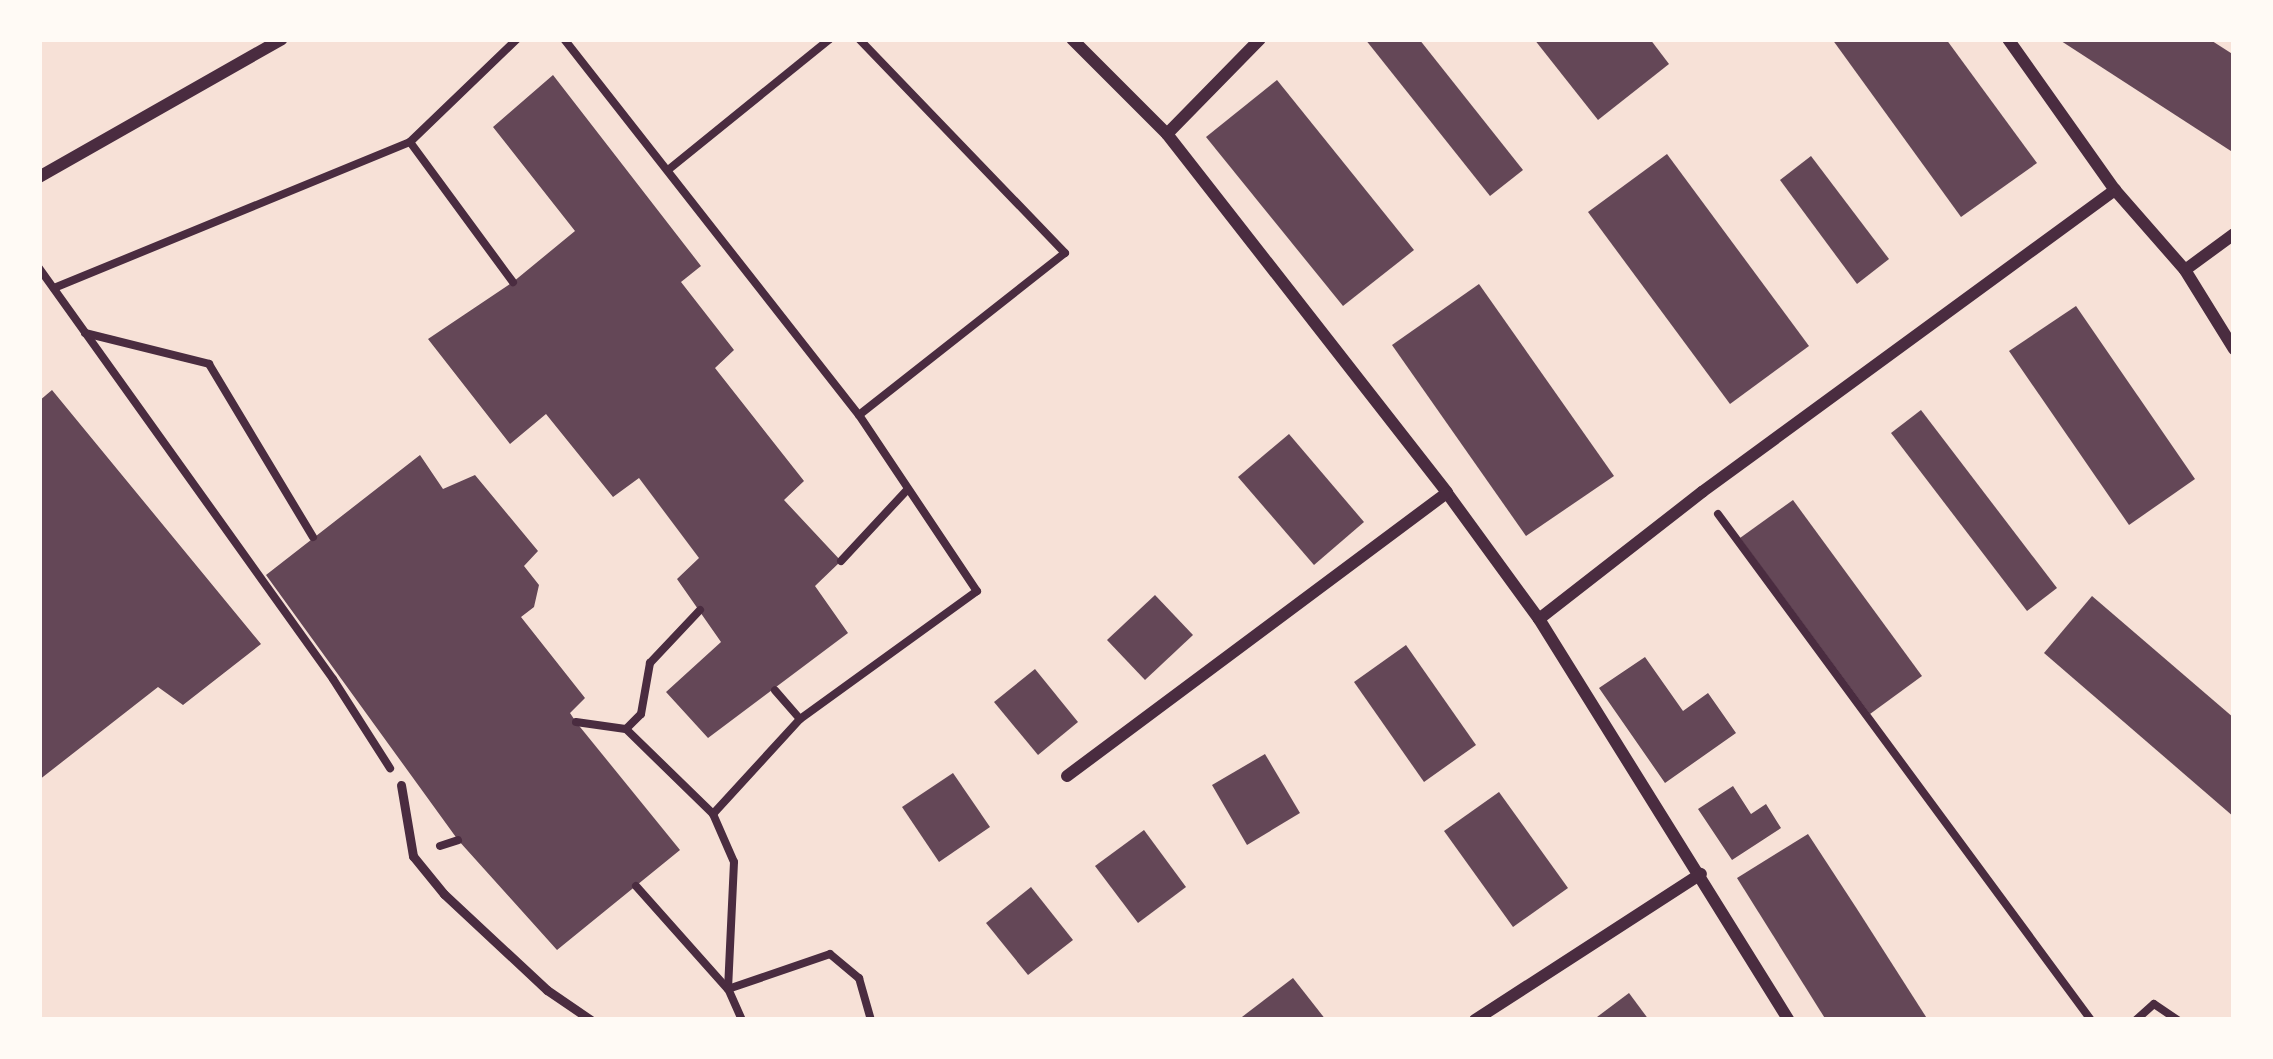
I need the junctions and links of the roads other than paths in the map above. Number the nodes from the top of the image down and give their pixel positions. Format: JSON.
{"nodes":[{"id":1,"x":282,"y":39,"type":"edge"},
{"id":2,"x":1072,"y":39,"type":"edge"},
{"id":3,"x":1260,"y":39,"type":"edge"},
{"id":4,"x":2008,"y":39,"type":"edge"},
{"id":5,"x":1167,"y":134,"type":"junction"},
{"id":6,"x":39,"y":177,"type":"edge"},
{"id":7,"x":2115,"y":190,"type":"junction"},
{"id":8,"x":2234,"y":234,"type":"edge"},
{"id":9,"x":2185,"y":270,"type":"junction"},
{"id":10,"x":2234,"y":349,"type":"edge"},
{"id":11,"x":1448,"y":493,"type":"junction"},
{"id":12,"x":1539,"y":619,"type":"junction"},
{"id":13,"x":1067,"y":776,"type":"dead end"},
{"id":14,"x":401,"y":785,"type":"road end"},
{"id":15,"x":1701,"y":874,"type":"junction"},
{"id":16,"x":591,"y":1020,"type":"edge"},
{"id":17,"x":1475,"y":1020,"type":"edge"},
{"id":18,"x":1789,"y":1020,"type":"edge"}],
"edges":[{"from":1,"to":6,"type":"street"},
{"from":2,"to":5,"type":"street"},
{"from":3,"to":5,"type":"street"},
{"from":4,"to":7,"type":"street"},
{"from":5,"to":11,"type":"street"},
{"from":7,"to":9,"type":"street"},
{"from":7,"to":12,"type":"street"},
{"from":8,"to":9,"type":"street"},
{"from":9,"to":10,"type":"street"},
{"from":11,"to":12,"type":"street"},
{"from":11,"to":13,"type":"street"},
{"from":12,"to":15,"type":"street"},
{"from":14,"to":16,"type":"lane"},
{"from":15,"to":17,"type":"street"},
{"from":15,"to":18,"type":"street"}]}
